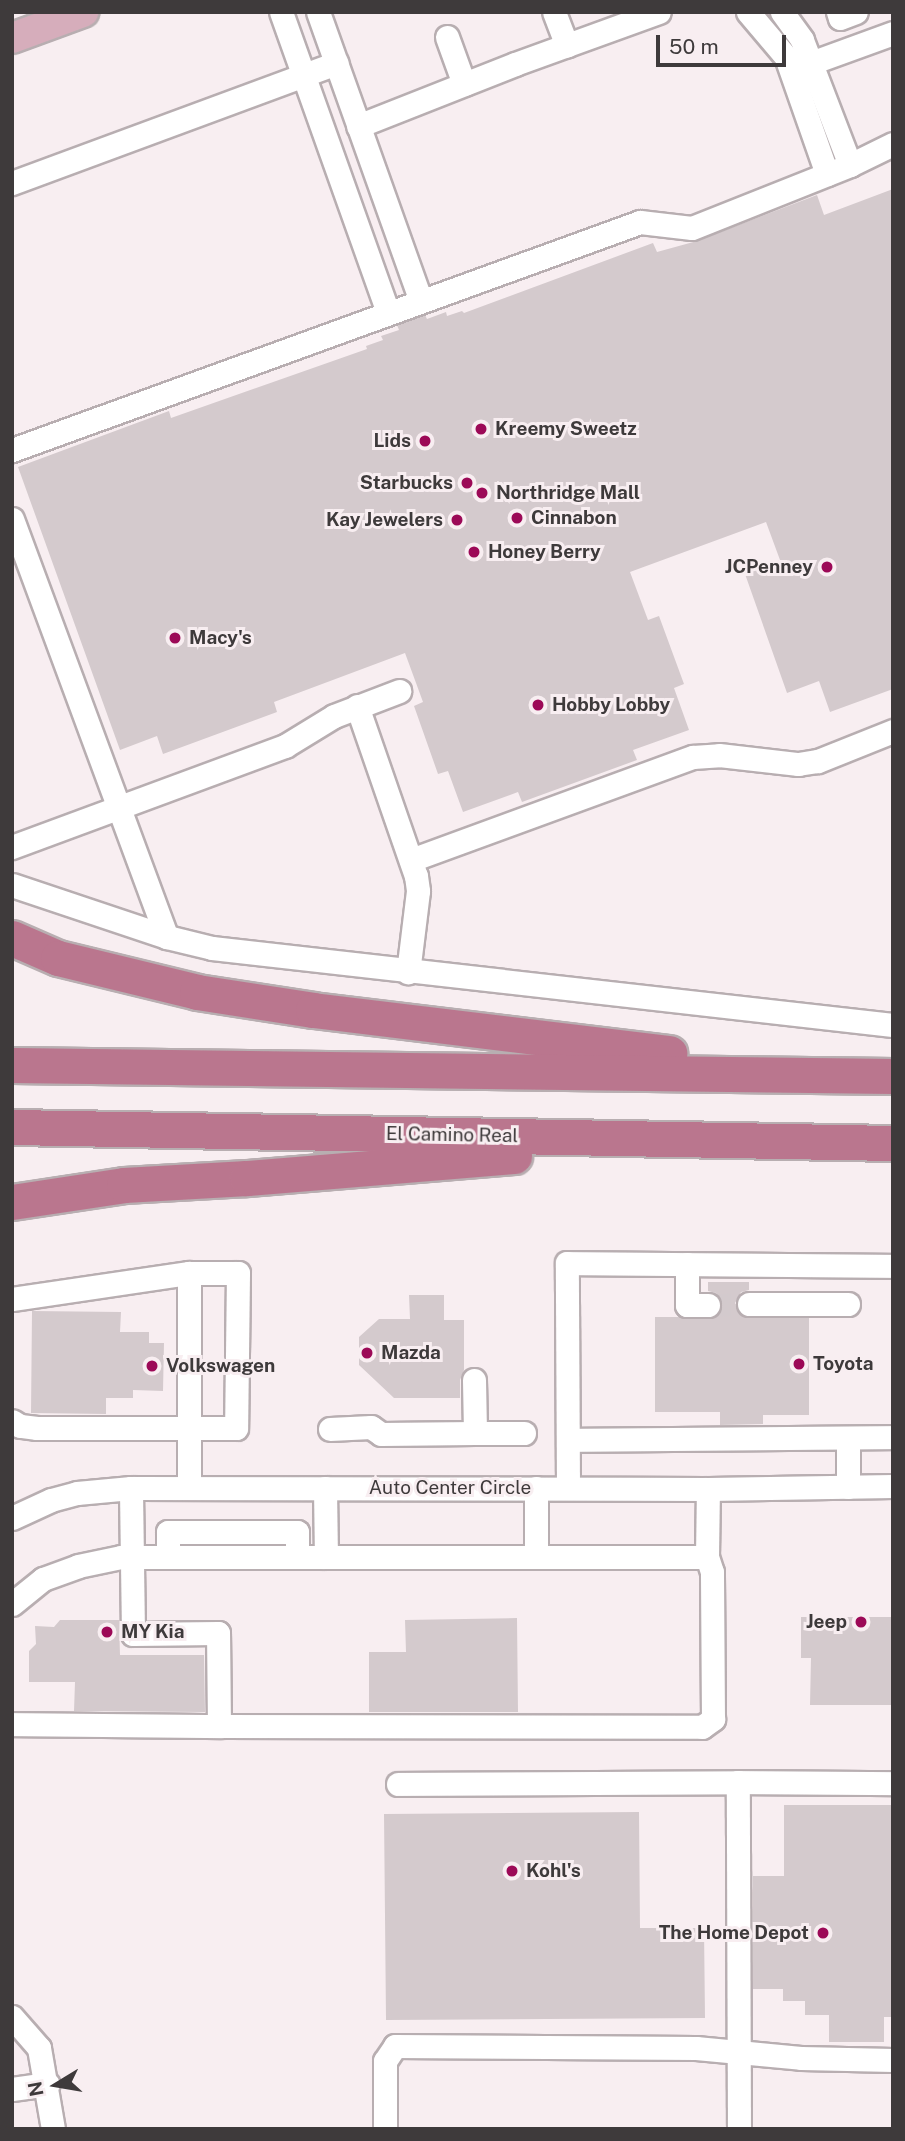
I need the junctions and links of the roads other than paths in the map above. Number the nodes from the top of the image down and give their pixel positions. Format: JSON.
{"nodes":[{"id":1,"x":83,"y":12,"type":"edge"},
{"id":2,"x":281,"y":12,"type":"edge"},
{"id":3,"x":318,"y":12,"type":"edge"},
{"id":4,"x":554,"y":12,"type":"edge"},
{"id":5,"x":659,"y":12,"type":"edge"},
{"id":6,"x":748,"y":12,"type":"edge"},
{"id":7,"x":782,"y":12,"type":"edge"},
{"id":8,"x":838,"y":12,"type":"edge"},
{"id":9,"x":856,"y":12,"type":"edge"},
{"id":10,"x":893,"y":33,"type":"edge"},
{"id":11,"x":447,"y":37,"type":"dead end"},
{"id":12,"x":12,"y":38,"type":"edge"},
{"id":13,"x":567,"y":46,"type":"junction"},
{"id":14,"x":336,"y":62,"type":"junction"},
{"id":15,"x":801,"y":67,"type":"junction"},
{"id":16,"x":304,"y":74,"type":"junction"},
{"id":17,"x":464,"y":84,"type":"junction"},
{"id":18,"x":357,"y":123,"type":"junction"},
{"id":19,"x":325,"y":133,"type":"junction"},
{"id":20,"x":893,"y":144,"type":"edge"},
{"id":21,"x":850,"y":165,"type":"junction"},
{"id":22,"x":827,"y":174,"type":"junction"},
{"id":23,"x":12,"y":183,"type":"edge"},
{"id":24,"x":420,"y":299,"type":"junction"},
{"id":25,"x":388,"y":312,"type":"junction"},
{"id":26,"x":12,"y":450,"type":"edge"},
{"id":27,"x":12,"y":519,"type":"edge"},
{"id":28,"x":399,"y":691,"type":"dead end"},
{"id":29,"x":357,"y":706,"type":"junction"},
{"id":30,"x":893,"y":731,"type":"edge"},
{"id":31,"x":119,"y":807,"type":"junction"},
{"id":32,"x":12,"y":847,"type":"edge"},
{"id":33,"x":411,"y":860,"type":"junction"},
{"id":34,"x":12,"y":885,"type":"edge"},
{"id":35,"x":167,"y":937,"type":"junction"},
{"id":36,"x":12,"y":938,"type":"edge"},
{"id":37,"x":408,"y":972,"type":"junction"},
{"id":38,"x":893,"y":1025,"type":"edge"},
{"id":39,"x":12,"y":1065,"type":"edge"},
{"id":40,"x":850,"y":1075,"type":"junction"},
{"id":41,"x":893,"y":1076,"type":"edge"},
{"id":42,"x":12,"y":1127,"type":"edge"},
{"id":43,"x":703,"y":1139,"type":"junction"},
{"id":44,"x":893,"y":1143,"type":"edge"},
{"id":45,"x":12,"y":1202,"type":"edge"},
{"id":46,"x":687,"y":1264,"type":"junction"},
{"id":47,"x":893,"y":1266,"type":"edge"},
{"id":48,"x":190,"y":1273,"type":"junction"},
{"id":49,"x":12,"y":1298,"type":"edge"},
{"id":50,"x":749,"y":1304,"type":"tunnel mouth"},
{"id":51,"x":848,"y":1304,"type":"dead end"},
{"id":52,"x":708,"y":1305,"type":"tunnel mouth"},
{"id":53,"x":474,"y":1380,"type":"dead end"},
{"id":54,"x":12,"y":1421,"type":"edge"},
{"id":55,"x":188,"y":1428,"type":"junction"},
{"id":56,"x":330,"y":1429,"type":"dead end"},
{"id":57,"x":475,"y":1433,"type":"junction"},
{"id":58,"x":524,"y":1433,"type":"dead end"},
{"id":59,"x":893,"y":1437,"type":"edge"},
{"id":60,"x":848,"y":1439,"type":"junction"},
{"id":61,"x":568,"y":1440,"type":"junction"},
{"id":62,"x":893,"y":1486,"type":"edge"},
{"id":63,"x":848,"y":1487,"type":"junction"},
{"id":64,"x":131,"y":1488,"type":"junction"},
{"id":65,"x":189,"y":1488,"type":"junction"},
{"id":66,"x":325,"y":1488,"type":"junction"},
{"id":67,"x":536,"y":1488,"type":"junction"},
{"id":68,"x":568,"y":1488,"type":"junction"},
{"id":69,"x":708,"y":1489,"type":"junction"},
{"id":70,"x":12,"y":1518,"type":"edge"},
{"id":71,"x":132,"y":1557,"type":"junction"},
{"id":72,"x":326,"y":1557,"type":"junction"},
{"id":73,"x":536,"y":1557,"type":"junction"},
{"id":74,"x":707,"y":1557,"type":"junction"},
{"id":75,"x":12,"y":1604,"type":"edge"},
{"id":76,"x":12,"y":1724,"type":"edge"},
{"id":77,"x":219,"y":1726,"type":"junction"},
{"id":78,"x":738,"y":1782,"type":"junction"},
{"id":79,"x":893,"y":1783,"type":"edge"},
{"id":80,"x":398,"y":1784,"type":"dead end"},
{"id":81,"x":12,"y":2017,"type":"edge"},
{"id":82,"x":739,"y":2052,"type":"junction"},
{"id":83,"x":893,"y":2060,"type":"edge"},
{"id":84,"x":48,"y":2084,"type":"junction"},
{"id":85,"x":12,"y":2089,"type":"edge"},
{"id":86,"x":53,"y":2129,"type":"edge"},
{"id":87,"x":385,"y":2129,"type":"edge"},
{"id":88,"x":739,"y":2129,"type":"edge"}],
"edges":[{"from":1,"to":12,"type":"main road"},
{"from":2,"to":16,"type":"street"},
{"from":3,"to":14,"type":"street"},
{"from":4,"to":13,"type":"street"},
{"from":5,"to":13,"type":"street"},
{"from":6,"to":15,"type":"street"},
{"from":7,"to":15,"type":"street"},
{"from":8,"to":9,"type":"street"},
{"from":10,"to":15,"type":"street"},
{"from":11,"to":17,"type":"street"},
{"from":13,"to":17,"type":"street"},
{"from":14,"to":16,"type":"street"},
{"from":14,"to":18,"type":"street"},
{"from":15,"to":21,"type":"street"},
{"from":15,"to":22,"type":"street"},
{"from":16,"to":19,"type":"street"},
{"from":16,"to":23,"type":"street"},
{"from":17,"to":18,"type":"street"},
{"from":18,"to":19,"type":"street"},
{"from":18,"to":24,"type":"street"},
{"from":19,"to":25,"type":"street"},
{"from":20,"to":21,"type":"street"},
{"from":21,"to":22,"type":"street"},
{"from":22,"to":24,"type":"street"},
{"from":24,"to":25,"type":"street"},
{"from":25,"to":26,"type":"street"},
{"from":27,"to":31,"type":"street"},
{"from":28,"to":29,"type":"street"},
{"from":29,"to":31,"type":"street"},
{"from":29,"to":33,"type":"street"},
{"from":30,"to":33,"type":"street"},
{"from":31,"to":32,"type":"street"},
{"from":31,"to":35,"type":"street"},
{"from":33,"to":37,"type":"street"},
{"from":34,"to":35,"type":"street"},
{"from":35,"to":37,"type":"street"},
{"from":36,"to":40,"type":"highway"},
{"from":37,"to":38,"type":"street"},
{"from":39,"to":40,"type":"highway"},
{"from":40,"to":41,"type":"highway"},
{"from":42,"to":43,"type":"highway","name":"El Camino Real"},
{"from":43,"to":44,"type":"highway","name":"El Camino Real"},
{"from":43,"to":45,"type":"highway"},
{"from":46,"to":47,"type":"street"},
{"from":46,"to":52,"type":"street"},
{"from":46,"to":61,"type":"street"},
{"from":48,"to":49,"type":"street"},
{"from":48,"to":55,"type":"street"},
{"from":48,"to":55,"type":"street"},
{"from":50,"to":51,"type":"street"},
{"from":53,"to":57,"type":"street"},
{"from":54,"to":55,"type":"street"},
{"from":55,"to":65,"type":"street"},
{"from":56,"to":57,"type":"street"},
{"from":57,"to":58,"type":"street"},
{"from":59,"to":60,"type":"street"},
{"from":60,"to":61,"type":"street"},
{"from":60,"to":63,"type":"street"},
{"from":61,"to":68,"type":"street"},
{"from":62,"to":63,"type":"street","name":"Auto Center Circle"},
{"from":63,"to":69,"type":"street","name":"Auto Center Circle"},
{"from":64,"to":65,"type":"street","name":"Auto Center Circle"},
{"from":64,"to":70,"type":"street","name":"Auto Center Circle"},
{"from":64,"to":71,"type":"street"},
{"from":65,"to":66,"type":"street","name":"Auto Center Circle"},
{"from":66,"to":67,"type":"street","name":"Auto Center Circle"},
{"from":66,"to":72,"type":"street"},
{"from":67,"to":68,"type":"street","name":"Auto Center Circle"},
{"from":67,"to":73,"type":"street"},
{"from":68,"to":69,"type":"street","name":"Auto Center Circle"},
{"from":69,"to":74,"type":"street"},
{"from":71,"to":72,"type":"street"},
{"from":71,"to":75,"type":"street"},
{"from":71,"to":77,"type":"street"},
{"from":72,"to":73,"type":"street"},
{"from":73,"to":74,"type":"street"},
{"from":74,"to":77,"type":"street"},
{"from":76,"to":77,"type":"street"},
{"from":78,"to":79,"type":"street"},
{"from":78,"to":80,"type":"street"},
{"from":78,"to":82,"type":"street"},
{"from":81,"to":84,"type":"street"},
{"from":82,"to":83,"type":"street"},
{"from":82,"to":87,"type":"street"},
{"from":82,"to":88,"type":"street"},
{"from":84,"to":85,"type":"street"},
{"from":84,"to":86,"type":"street"}]}
